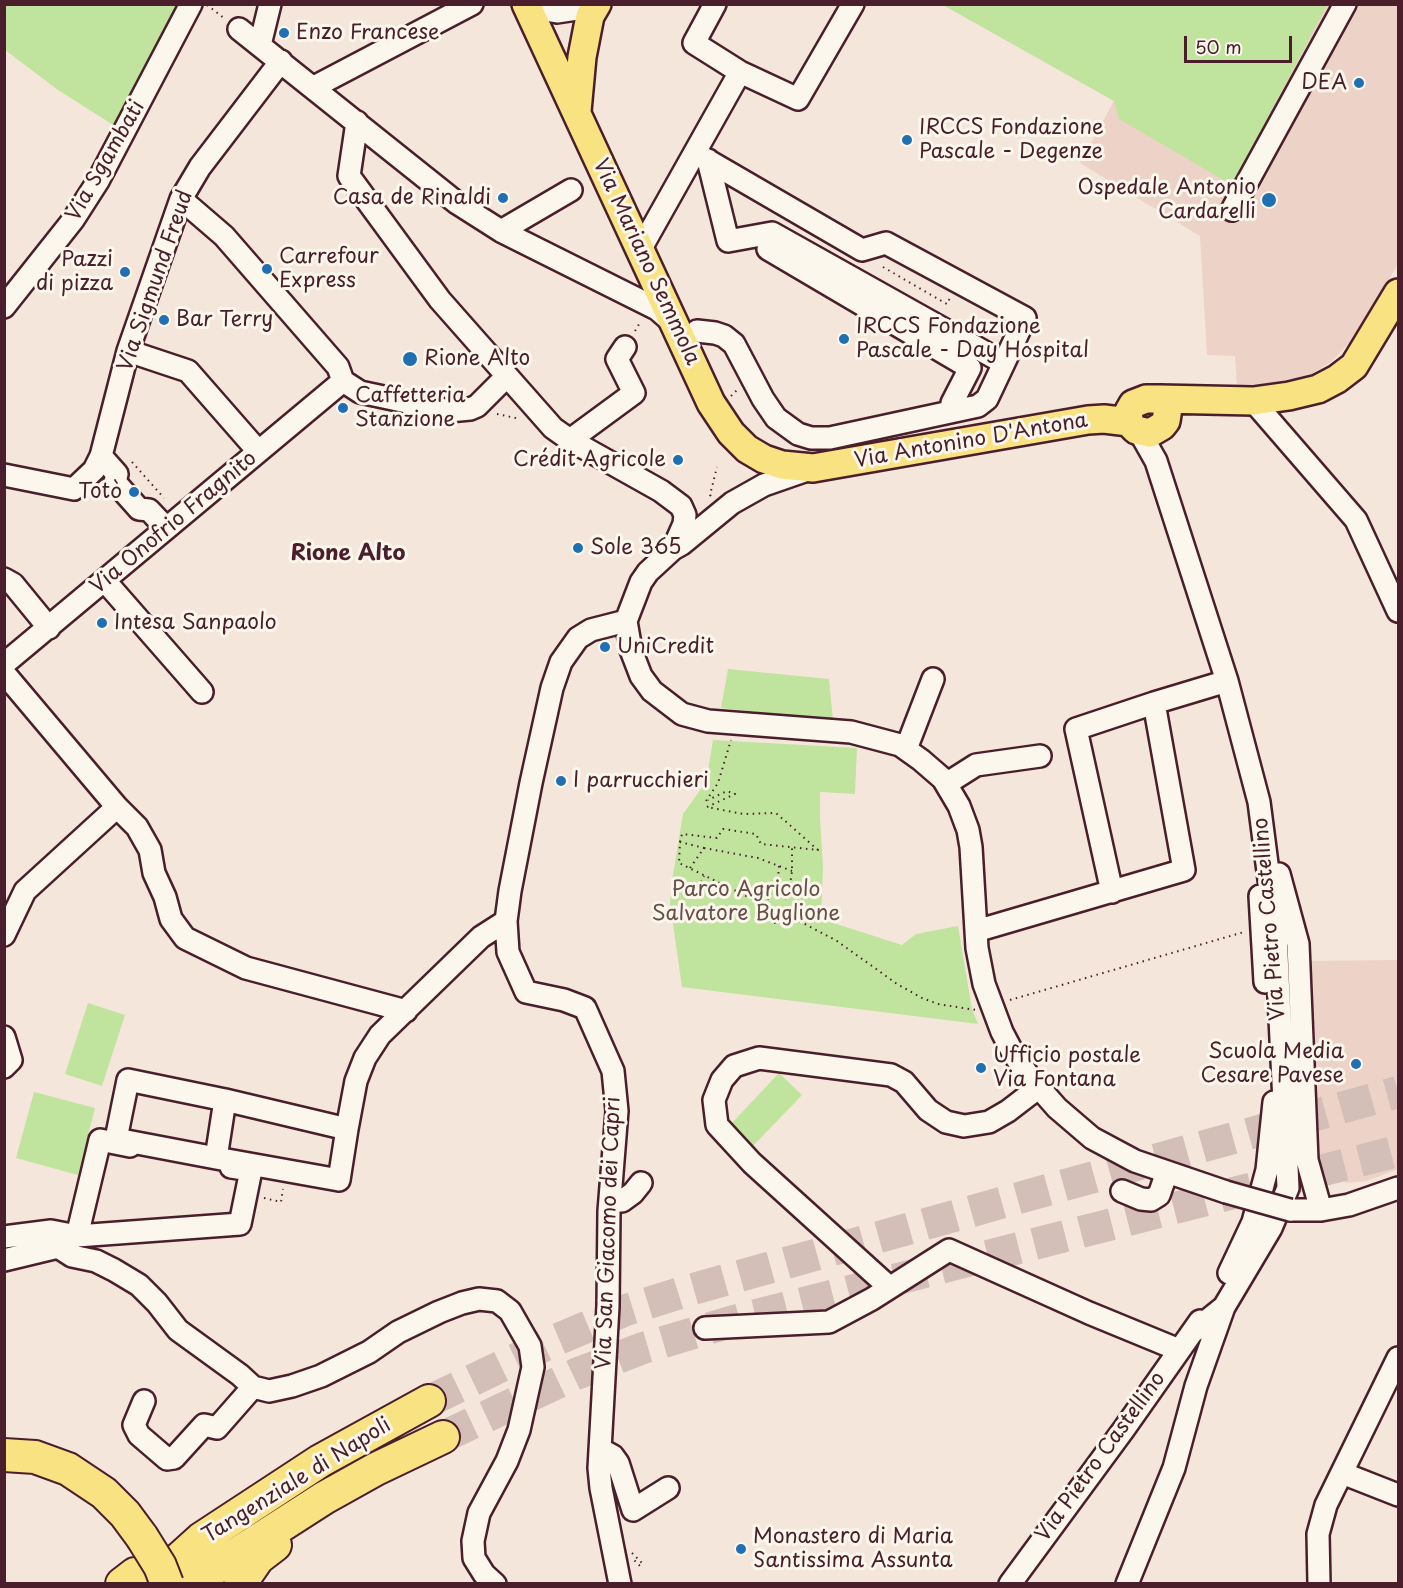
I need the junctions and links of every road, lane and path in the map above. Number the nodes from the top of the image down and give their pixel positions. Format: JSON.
{"nodes":[{"id":1,"x":191,"y":4,"type":"edge"},
{"id":2,"x":206,"y":4,"type":"edge"},
{"id":3,"x":270,"y":4,"type":"edge"},
{"id":4,"x":472,"y":4,"type":"edge"},
{"id":5,"x":526,"y":4,"type":"edge"},
{"id":6,"x":536,"y":4,"type":"edge"},
{"id":7,"x":715,"y":4,"type":"edge"},
{"id":8,"x":853,"y":4,"type":"edge"},
{"id":9,"x":597,"y":5,"type":"edge"},
{"id":10,"x":1342,"y":5,"type":"edge"},
{"id":11,"x":239,"y":29,"type":"joint"},
{"id":12,"x":260,"y":45,"type":"junction"},
{"id":13,"x":281,"y":61,"type":"junction"},
{"id":14,"x":740,"y":72,"type":"junction"},
{"id":15,"x":314,"y":87,"type":"junction"},
{"id":16,"x":577,"y":112,"type":"junction"},
{"id":17,"x":357,"y":122,"type":"junction"},
{"id":18,"x":701,"y":157,"type":"junction"},
{"id":19,"x":571,"y":190,"type":"dead end"},
{"id":20,"x":181,"y":199,"type":"junction"},
{"id":21,"x":1232,"y":210,"type":"dead end"},
{"id":22,"x":501,"y":231,"type":"junction"},
{"id":23,"x":768,"y":249,"type":"dead end"},
{"id":24,"x":640,"y":250,"type":"junction"},
{"id":25,"x":883,"y":267,"type":"dead end"},
{"id":26,"x":959,"y":282,"type":"junction"},
{"id":27,"x":1398,"y":293,"type":"edge"},
{"id":28,"x":4,"y":307,"type":"edge"},
{"id":29,"x":686,"y":328,"type":"junction"},
{"id":30,"x":625,"y":347,"type":"dead end"},
{"id":31,"x":128,"y":351,"type":"junction"},
{"id":32,"x":1004,"y":363,"type":"junction"},
{"id":33,"x":507,"y":376,"type":"junction"},
{"id":34,"x":343,"y":381,"type":"junction"},
{"id":35,"x":1252,"y":401,"type":"junction"},
{"id":36,"x":952,"y":411,"type":"junction"},
{"id":37,"x":497,"y":414,"type":"dead end"},
{"id":38,"x":1157,"y":415,"type":"junction"},
{"id":39,"x":511,"y":417,"type":"dead end"},
{"id":40,"x":570,"y":440,"type":"junction"},
{"id":41,"x":258,"y":451,"type":"junction"},
{"id":42,"x":101,"y":456,"type":"junction"},
{"id":43,"x":130,"y":460,"type":"dead end"},
{"id":44,"x":717,"y":467,"type":"dead end"},
{"id":45,"x":813,"y":468,"type":"junction"},
{"id":46,"x":4,"y":475,"type":"edge"},
{"id":47,"x":714,"y":481,"type":"dead end"},
{"id":48,"x":167,"y":501,"type":"dead end"},
{"id":49,"x":166,"y":528,"type":"junction"},
{"id":50,"x":673,"y":549,"type":"junction"},
{"id":51,"x":4,"y":579,"type":"edge"},
{"id":52,"x":105,"y":581,"type":"junction"},
{"id":53,"x":1398,"y":611,"type":"edge"},
{"id":54,"x":626,"y":621,"type":"junction"},
{"id":55,"x":49,"y":628,"type":"junction"},
{"id":56,"x":4,"y":664,"type":"edge"},
{"id":57,"x":4,"y":673,"type":"edge"},
{"id":58,"x":933,"y":679,"type":"dead end"},
{"id":59,"x":1227,"y":681,"type":"junction"},
{"id":60,"x":202,"y":692,"type":"dead end"},
{"id":61,"x":1154,"y":703,"type":"junction"},
{"id":62,"x":733,"y":724,"type":"junction"},
{"id":63,"x":906,"y":749,"type":"junction"},
{"id":64,"x":1040,"y":756,"type":"dead end"},
{"id":65,"x":946,"y":784,"type":"junction"},
{"id":66,"x":1259,"y":802,"type":"junction"},
{"id":67,"x":117,"y":807,"type":"junction"},
{"id":68,"x":680,"y":842,"type":"junction"},
{"id":69,"x":704,"y":848,"type":"junction"},
{"id":70,"x":792,"y":848,"type":"junction"},
{"id":71,"x":779,"y":866,"type":"junction"},
{"id":72,"x":690,"y":868,"type":"junction"},
{"id":73,"x":792,"y":871,"type":"junction"},
{"id":74,"x":704,"y":876,"type":"junction"},
{"id":75,"x":1112,"y":892,"type":"junction"},
{"id":76,"x":696,"y":893,"type":"dead end"},
{"id":77,"x":771,"y":893,"type":"dead end"},
{"id":78,"x":765,"y":905,"type":"junction"},
{"id":79,"x":506,"y":921,"type":"junction"},
{"id":80,"x":796,"y":921,"type":"junction"},
{"id":81,"x":774,"y":923,"type":"dead end"},
{"id":82,"x":1262,"y":930,"type":"junction"},
{"id":83,"x":976,"y":931,"type":"junction"},
{"id":84,"x":4,"y":935,"type":"edge"},
{"id":85,"x":1298,"y":944,"type":"junction"},
{"id":86,"x":998,"y":1007,"type":"junction"},
{"id":87,"x":406,"y":1011,"type":"junction"},
{"id":88,"x":4,"y":1036,"type":"edge"},
{"id":89,"x":4,"y":1067,"type":"edge"},
{"id":90,"x":1038,"y":1088,"type":"junction"},
{"id":91,"x":225,"y":1100,"type":"junction"},
{"id":92,"x":347,"y":1129,"type":"junction"},
{"id":93,"x":216,"y":1158,"type":"junction"},
{"id":94,"x":286,"y":1171,"type":"junction"},
{"id":95,"x":1167,"y":1172,"type":"junction"},
{"id":96,"x":641,"y":1183,"type":"dead end"},
{"id":97,"x":1398,"y":1188,"type":"edge"},
{"id":98,"x":1122,"y":1191,"type":"dead end"},
{"id":99,"x":247,"y":1195,"type":"junction"},
{"id":100,"x":610,"y":1202,"type":"junction"},
{"id":101,"x":1321,"y":1210,"type":"junction"},
{"id":102,"x":76,"y":1236,"type":"junction"},
{"id":103,"x":4,"y":1237,"type":"edge"},
{"id":104,"x":58,"y":1247,"type":"junction"},
{"id":105,"x":4,"y":1260,"type":"edge"},
{"id":106,"x":889,"y":1287,"type":"junction"},
{"id":107,"x":1224,"y":1307,"type":"junction"},
{"id":108,"x":705,"y":1328,"type":"dead end"},
{"id":109,"x":1194,"y":1331,"type":"junction"},
{"id":110,"x":1179,"y":1350,"type":"junction"},
{"id":111,"x":1398,"y":1358,"type":"edge"},
{"id":112,"x":253,"y":1387,"type":"junction"},
{"id":113,"x":144,"y":1401,"type":"dead end"},
{"id":114,"x":429,"y":1401,"type":"tunnel mouth"},
{"id":115,"x":443,"y":1437,"type":"tunnel mouth"},
{"id":116,"x":600,"y":1449,"type":"junction"},
{"id":117,"x":4,"y":1455,"type":"edge"},
{"id":118,"x":4,"y":1470,"type":"edge"},
{"id":119,"x":1342,"y":1473,"type":"junction"},
{"id":120,"x":668,"y":1488,"type":"dead end"},
{"id":121,"x":1398,"y":1495,"type":"edge"},
{"id":122,"x":324,"y":1498,"type":"junction"},
{"id":123,"x":631,"y":1552,"type":"dead end"},
{"id":124,"x":627,"y":1554,"type":"dead end"},
{"id":125,"x":147,"y":1567,"type":"edge"},
{"id":126,"x":196,"y":1584,"type":"edge"},
{"id":127,"x":240,"y":1584,"type":"edge"},
{"id":128,"x":495,"y":1584,"type":"edge"},
{"id":129,"x":620,"y":1584,"type":"edge"},
{"id":130,"x":1010,"y":1584,"type":"edge"},
{"id":131,"x":1127,"y":1584,"type":"edge"},
{"id":132,"x":1319,"y":1584,"type":"edge"}],
"edges":[{"from":1,"to":28,"type":"street","name":"Via Sgambati"},
{"from":2,"to":11,"type":"path"},
{"from":3,"to":12,"type":"street"},
{"from":4,"to":15,"type":"street"},
{"from":5,"to":16,"type":"main road","name":"Via Mariano Semmola"},
{"from":6,"to":9,"type":"street"},
{"from":7,"to":14,"type":"street"},
{"from":8,"to":14,"type":"street"},
{"from":9,"to":16,"type":"main road"},
{"from":10,"to":21,"type":"street"},
{"from":11,"to":12,"type":"street"},
{"from":12,"to":13,"type":"street"},
{"from":13,"to":15,"type":"street"},
{"from":13,"to":20,"type":"street","name":"Via Sigmund Freud"},
{"from":14,"to":18,"type":"street"},
{"from":15,"to":17,"type":"street"},
{"from":16,"to":24,"type":"main road","name":"Via Mariano Semmola"},
{"from":17,"to":22,"type":"street"},
{"from":17,"to":33,"type":"street"},
{"from":18,"to":24,"type":"street"},
{"from":18,"to":26,"type":"street"},
{"from":18,"to":32,"type":"street"},
{"from":19,"to":22,"type":"street"},
{"from":20,"to":31,"type":"street","name":"Via Sigmund Freud"},
{"from":20,"to":34,"type":"street"},
{"from":22,"to":29,"type":"street"},
{"from":23,"to":36,"type":"street"},
{"from":24,"to":29,"type":"main road","name":"Via Mariano Semmola"},
{"from":25,"to":26,"type":"path"},
{"from":26,"to":32,"type":"street"},
{"from":27,"to":35,"type":"main road","name":"Via Antonino D'Antona"},
{"from":29,"to":36,"type":"street"},
{"from":29,"to":45,"type":"main road","name":"Via Mariano Semmola"},
{"from":30,"to":40,"type":"street"},
{"from":31,"to":41,"type":"street"},
{"from":31,"to":42,"type":"street","name":"Via Sigmund Freud"},
{"from":32,"to":36,"type":"street"},
{"from":33,"to":34,"type":"street"},
{"from":33,"to":40,"type":"street"},
{"from":34,"to":41,"type":"street","name":"Via Onofrio Fragnito"},
{"from":35,"to":38,"type":"main road","name":"Via Antonino D'Antona"},
{"from":35,"to":53,"type":"street"},
{"from":37,"to":39,"type":"path"},
{"from":38,"to":45,"type":"main road","name":"Via Antonino D'Antona"},
{"from":38,"to":59,"type":"street","name":"Via Pietro Castellino"},
{"from":40,"to":50,"type":"street"},
{"from":41,"to":49,"type":"street","name":"Via Onofrio Fragnito"},
{"from":42,"to":46,"type":"street"},
{"from":42,"to":49,"type":"street"},
{"from":43,"to":48,"type":"path"},
{"from":44,"to":47,"type":"path"},
{"from":45,"to":50,"type":"street"},
{"from":49,"to":52,"type":"street","name":"Via Onofrio Fragnito"},
{"from":50,"to":54,"type":"street"},
{"from":51,"to":55,"type":"street"},
{"from":52,"to":55,"type":"street","name":"Via Onofrio Fragnito"},
{"from":52,"to":60,"type":"street"},
{"from":54,"to":62,"type":"street"},
{"from":54,"to":79,"type":"street","name":"Via San Giacomo dei Capri"},
{"from":55,"to":56,"type":"street","name":"Via Onofrio Fragnito"},
{"from":57,"to":67,"type":"street"},
{"from":58,"to":63,"type":"street"},
{"from":59,"to":61,"type":"street"},
{"from":59,"to":66,"type":"street","name":"Via Pietro Castellino"},
{"from":61,"to":75,"type":"street"},
{"from":61,"to":75,"type":"street"},
{"from":62,"to":63,"type":"street"},
{"from":62,"to":70,"type":"path"},
{"from":63,"to":65,"type":"street"},
{"from":64,"to":65,"type":"street"},
{"from":65,"to":83,"type":"street"},
{"from":66,"to":82,"type":"street","name":"Via Pietro Castellino"},
{"from":66,"to":85,"type":"street"},
{"from":67,"to":84,"type":"street"},
{"from":67,"to":87,"type":"street"},
{"from":68,"to":69,"type":"path"},
{"from":68,"to":70,"type":"path"},
{"from":68,"to":72,"type":"path"},
{"from":69,"to":71,"type":"path"},
{"from":69,"to":72,"type":"path"},
{"from":70,"to":73,"type":"path"},
{"from":71,"to":73,"type":"path"},
{"from":71,"to":73,"type":"path"},
{"from":72,"to":74,"type":"path"},
{"from":74,"to":76,"type":"path"},
{"from":74,"to":78,"type":"path"},
{"from":75,"to":83,"type":"street"},
{"from":77,"to":78,"type":"path"},
{"from":78,"to":80,"type":"path"},
{"from":79,"to":87,"type":"street"},
{"from":79,"to":100,"type":"street","name":"Via San Giacomo dei Capri"},
{"from":80,"to":81,"type":"path"},
{"from":80,"to":86,"type":"path"},
{"from":82,"to":85,"type":"street"},
{"from":82,"to":86,"type":"path"},
{"from":82,"to":107,"type":"street","name":"Via Pietro Castellino"},
{"from":82,"to":109,"type":"street","name":"Via Pietro Castellino"},
{"from":83,"to":86,"type":"street"},
{"from":85,"to":101,"type":"street"},
{"from":86,"to":90,"type":"street"},
{"from":87,"to":92,"type":"street"},
{"from":88,"to":89,"type":"street"},
{"from":90,"to":95,"type":"street"},
{"from":90,"to":106,"type":"street"},
{"from":91,"to":92,"type":"street"},
{"from":91,"to":93,"type":"street"},
{"from":91,"to":93,"type":"street"},
{"from":92,"to":94,"type":"street"},
{"from":93,"to":94,"type":"street"},
{"from":94,"to":99,"type":"path"},
{"from":95,"to":98,"type":"street"},
{"from":95,"to":101,"type":"street","bridge":true},
{"from":96,"to":100,"type":"street"},
{"from":97,"to":101,"type":"street"},
{"from":99,"to":102,"type":"street"},
{"from":99,"to":102,"type":"street"},
{"from":100,"to":116,"type":"street","name":"Via San Giacomo dei Capri"},
{"from":102,"to":103,"type":"street"},
{"from":102,"to":104,"type":"street"},
{"from":104,"to":105,"type":"street"},
{"from":104,"to":112,"type":"street"},
{"from":106,"to":108,"type":"street"},
{"from":106,"to":110,"type":"street"},
{"from":107,"to":109,"type":"street","name":"Via Pietro Castellino"},
{"from":107,"to":131,"type":"street","name":"Via Pietro Castellino"},
{"from":109,"to":110,"type":"street","name":"Via Pietro Castellino"},
{"from":110,"to":130,"type":"street","name":"Via Pietro Castellino"},
{"from":111,"to":119,"type":"street"},
{"from":112,"to":113,"type":"street"},
{"from":112,"to":128,"type":"street"},
{"from":114,"to":125,"type":"highway","name":"Tangenziale di Napoli"},
{"from":115,"to":122,"type":"highway","name":"Tangenziale di Napoli"},
{"from":116,"to":120,"type":"street"},
{"from":116,"to":129,"type":"street","name":"Via San Giacomo dei Capri"},
{"from":117,"to":125,"type":"highway"},
{"from":118,"to":125,"type":"highway"},
{"from":119,"to":121,"type":"street"},
{"from":119,"to":132,"type":"street"},
{"from":122,"to":126,"type":"highway","name":"Tangenziale di Napoli"},
{"from":122,"to":127,"type":"highway"},
{"from":123,"to":124,"type":"path"}]}
